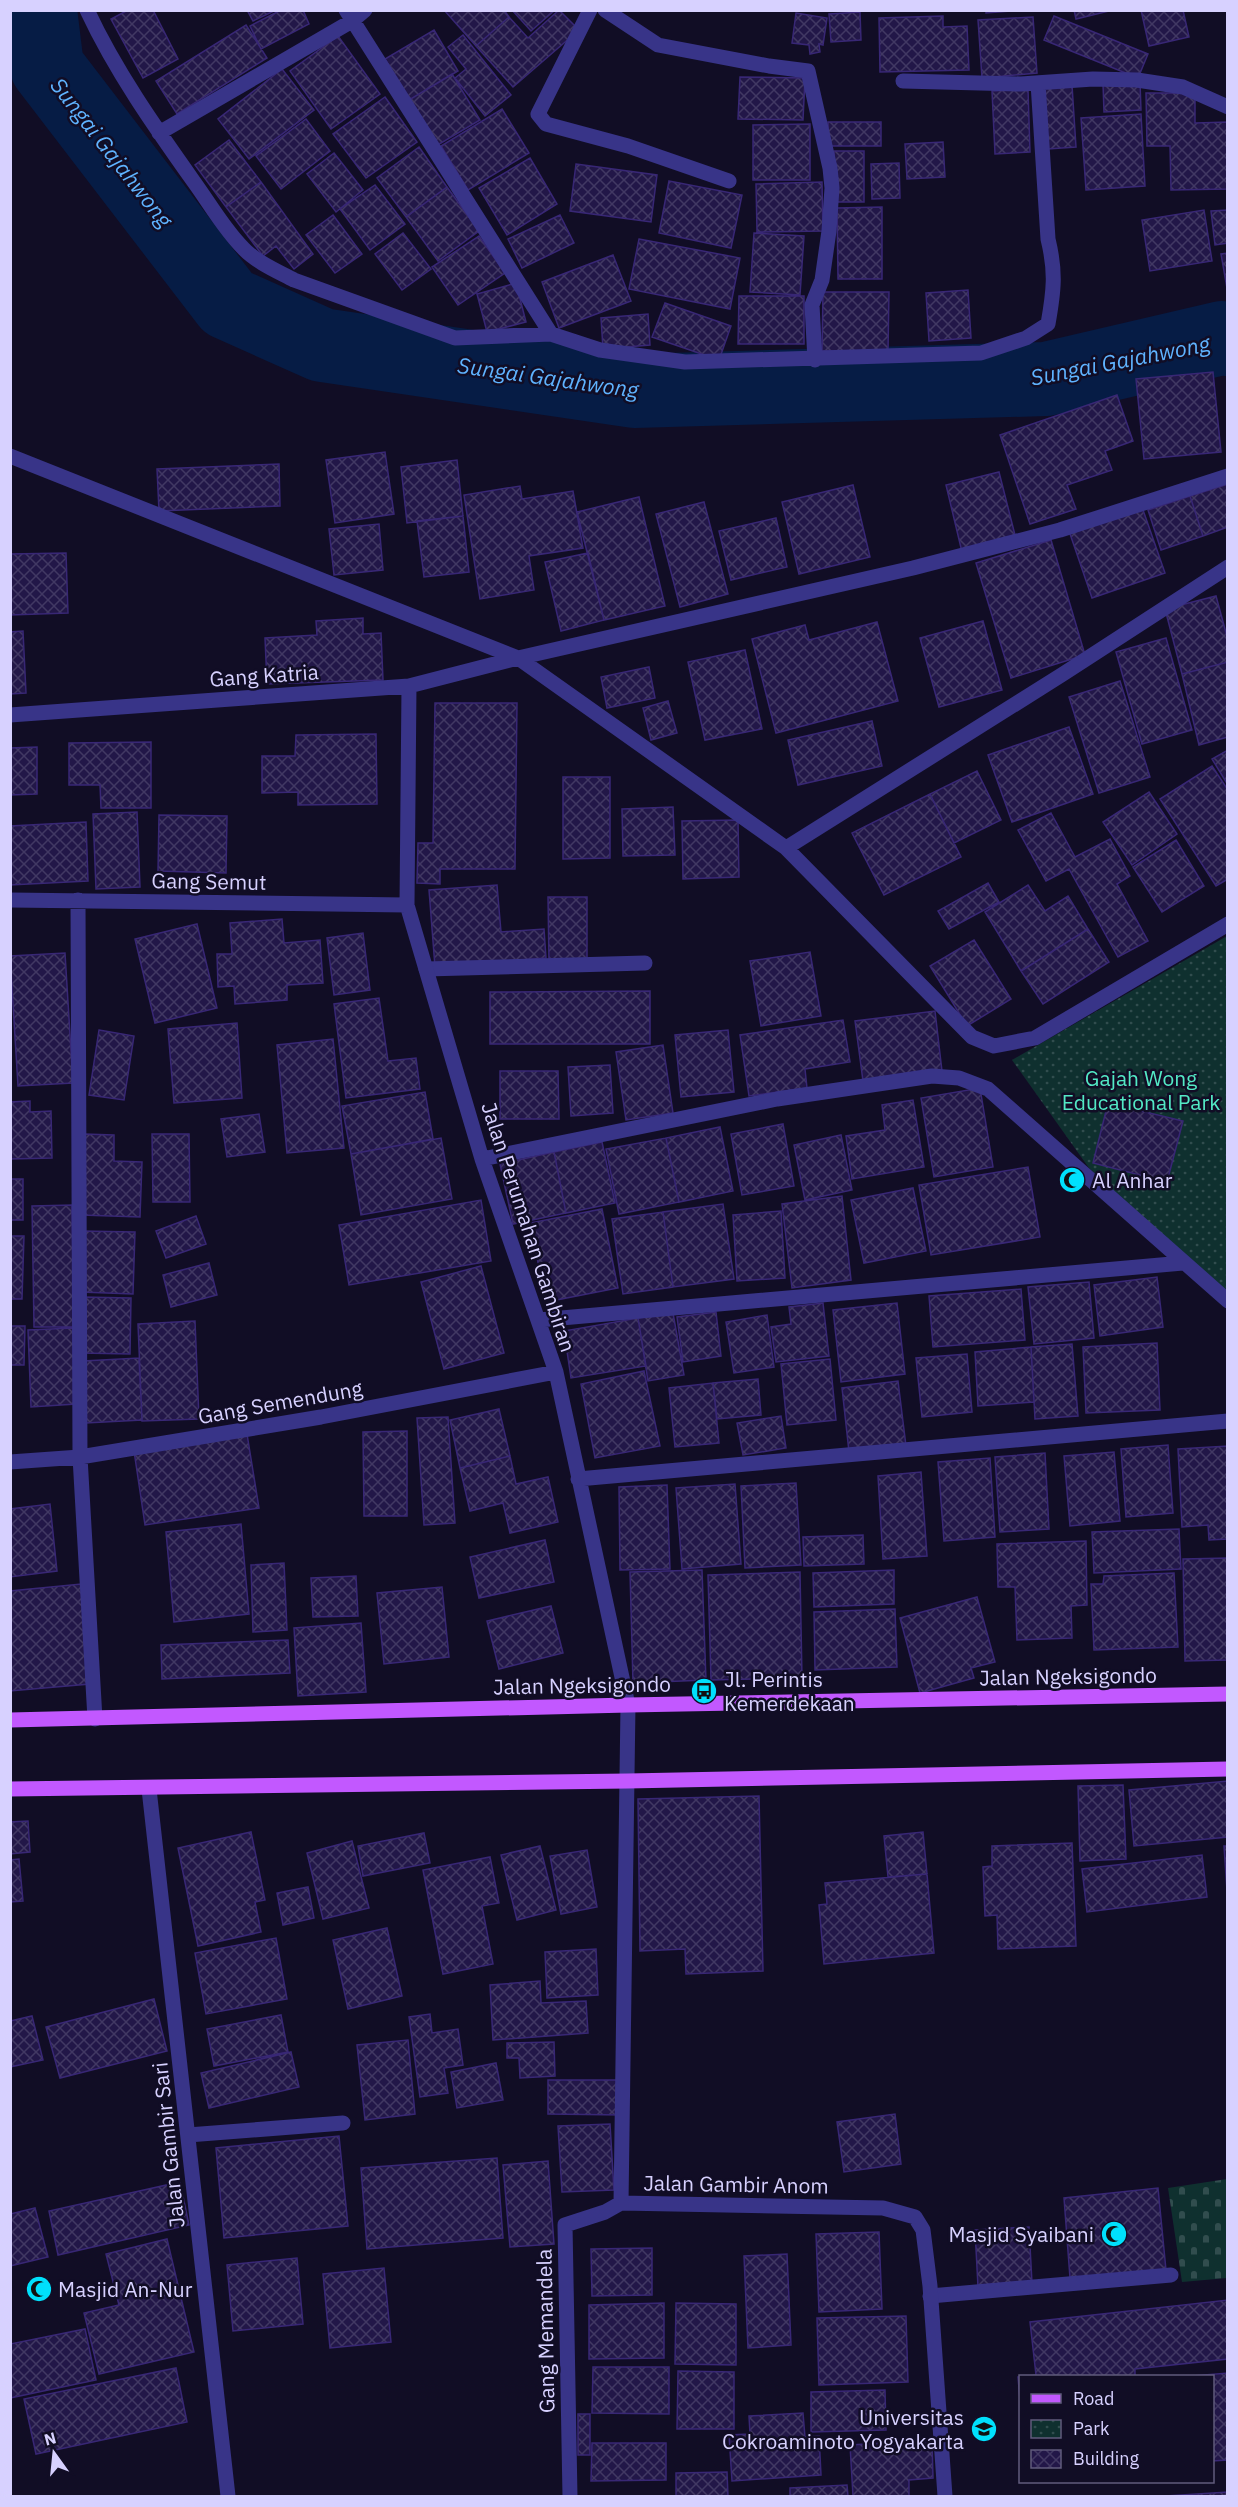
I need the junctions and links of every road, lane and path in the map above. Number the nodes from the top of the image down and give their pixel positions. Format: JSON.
{"nodes":[{"id":1,"x":87,"y":10,"type":"edge"},
{"id":2,"x":365,"y":10,"type":"edge"},
{"id":3,"x":590,"y":10,"type":"edge"},
{"id":4,"x":605,"y":10,"type":"edge"},
{"id":5,"x":349,"y":16,"type":"edge"},
{"id":6,"x":903,"y":81,"type":"dead end"},
{"id":7,"x":1038,"y":83,"type":"junction"},
{"id":8,"x":1227,"y":107,"type":"edge"},
{"id":9,"x":159,"y":133,"type":"junction"},
{"id":10,"x":729,"y":181,"type":"dead end"},
{"id":11,"x":551,"y":334,"type":"junction"},
{"id":12,"x":815,"y":360,"type":"junction"},
{"id":13,"x":10,"y":456,"type":"edge"},
{"id":14,"x":1227,"y":476,"type":"edge"},
{"id":15,"x":1227,"y":567,"type":"edge"},
{"id":16,"x":518,"y":658,"type":"junction"},
{"id":17,"x":410,"y":686,"type":"junction"},
{"id":18,"x":10,"y":715,"type":"edge"},
{"id":19,"x":786,"y":848,"type":"junction"},
{"id":20,"x":10,"y":900,"type":"edge"},
{"id":21,"x":78,"y":900,"type":"junction"},
{"id":22,"x":407,"y":905,"type":"junction"},
{"id":23,"x":1227,"y":924,"type":"edge"},
{"id":24,"x":645,"y":963,"type":"dead end"},
{"id":25,"x":426,"y":969,"type":"junction"},
{"id":26,"x":482,"y":1159,"type":"junction"},
{"id":27,"x":1184,"y":1263,"type":"junction"},
{"id":28,"x":1227,"y":1301,"type":"edge"},
{"id":29,"x":539,"y":1320,"type":"junction"},
{"id":30,"x":556,"y":1372,"type":"junction"},
{"id":31,"x":1227,"y":1421,"type":"edge"},
{"id":32,"x":80,"y":1457,"type":"junction"},
{"id":33,"x":10,"y":1462,"type":"edge"},
{"id":34,"x":578,"y":1479,"type":"junction"},
{"id":35,"x":1227,"y":1694,"type":"edge"},
{"id":36,"x":628,"y":1705,"type":"junction"},
{"id":37,"x":95,"y":1719,"type":"junction"},
{"id":38,"x":10,"y":1720,"type":"edge"},
{"id":39,"x":1227,"y":1769,"type":"edge"},
{"id":40,"x":628,"y":1781,"type":"junction"},
{"id":41,"x":149,"y":1789,"type":"junction"},
{"id":42,"x":10,"y":1790,"type":"edge"},
{"id":43,"x":343,"y":2123,"type":"dead end"},
{"id":44,"x":188,"y":2135,"type":"junction"},
{"id":45,"x":621,"y":2203,"type":"junction"},
{"id":46,"x":1171,"y":2275,"type":"dead end"},
{"id":47,"x":930,"y":2296,"type":"junction"},
{"id":48,"x":228,"y":2496,"type":"edge"},
{"id":49,"x":570,"y":2496,"type":"edge"},
{"id":50,"x":945,"y":2496,"type":"edge"}],
"edges":[{"from":1,"to":9,"type":"street"},
{"from":2,"to":5,"type":"street"},
{"from":3,"to":10,"type":"street"},
{"from":4,"to":12,"type":"street"},
{"from":5,"to":9,"type":"street"},
{"from":5,"to":11,"type":"street"},
{"from":6,"to":7,"type":"street"},
{"from":7,"to":8,"type":"street"},
{"from":7,"to":12,"type":"street"},
{"from":9,"to":11,"type":"street"},
{"from":11,"to":12,"type":"street"},
{"from":13,"to":16,"type":"street"},
{"from":14,"to":16,"type":"street","name":"Gang Katria"},
{"from":15,"to":19,"type":"street"},
{"from":16,"to":17,"type":"street","name":"Gang Katria"},
{"from":16,"to":19,"type":"street"},
{"from":17,"to":18,"type":"street","name":"Gang Katria"},
{"from":17,"to":22,"type":"street","name":"Jalan Perumahan Gambiran"},
{"from":19,"to":23,"type":"street"},
{"from":20,"to":21,"type":"street","name":"Gang Semut"},
{"from":21,"to":22,"type":"street","name":"Gang Semut"},
{"from":21,"to":32,"type":"street"},
{"from":22,"to":25,"type":"street","name":"Jalan Perumahan Gambiran"},
{"from":24,"to":25,"type":"street"},
{"from":25,"to":26,"type":"street","name":"Jalan Perumahan Gambiran"},
{"from":26,"to":27,"type":"street"},
{"from":26,"to":29,"type":"street","name":"Jalan Perumahan Gambiran"},
{"from":27,"to":28,"type":"street"},
{"from":27,"to":29,"type":"street"},
{"from":29,"to":30,"type":"street","name":"Jalan Perumahan Gambiran"},
{"from":30,"to":32,"type":"street","name":"Gang Semendung"},
{"from":30,"to":34,"type":"street","name":"Jalan Perumahan Gambiran"},
{"from":31,"to":34,"type":"street"},
{"from":32,"to":33,"type":"street","name":"Gang Semendung"},
{"from":32,"to":37,"type":"street"},
{"from":34,"to":36,"type":"street","name":"Jalan Perumahan Gambiran"},
{"from":35,"to":36,"type":"main road","name":"Jalan Ngeksigondo"},
{"from":36,"to":37,"type":"main road","name":"Jalan Ngeksigondo"},
{"from":36,"to":40,"type":"street","name":"Jalan Perumahan Gambiran"},
{"from":37,"to":38,"type":"main road","name":"Jalan Ngeksigondo"},
{"from":39,"to":40,"type":"main road"},
{"from":40,"to":41,"type":"main road"},
{"from":40,"to":45,"type":"street","name":"Jalan Gambir Anom"},
{"from":41,"to":42,"type":"main road"},
{"from":41,"to":44,"type":"street","name":"Jalan Gambir Sari"},
{"from":43,"to":44,"type":"street"},
{"from":44,"to":48,"type":"street","name":"Jalan Gambir Sari"},
{"from":45,"to":47,"type":"street","name":"Jalan Gambir Anom"},
{"from":45,"to":49,"type":"street","name":"Gang Memandela"},
{"from":46,"to":47,"type":"street"},
{"from":47,"to":50,"type":"street","name":"Jalan Gambir Anom"}]}
